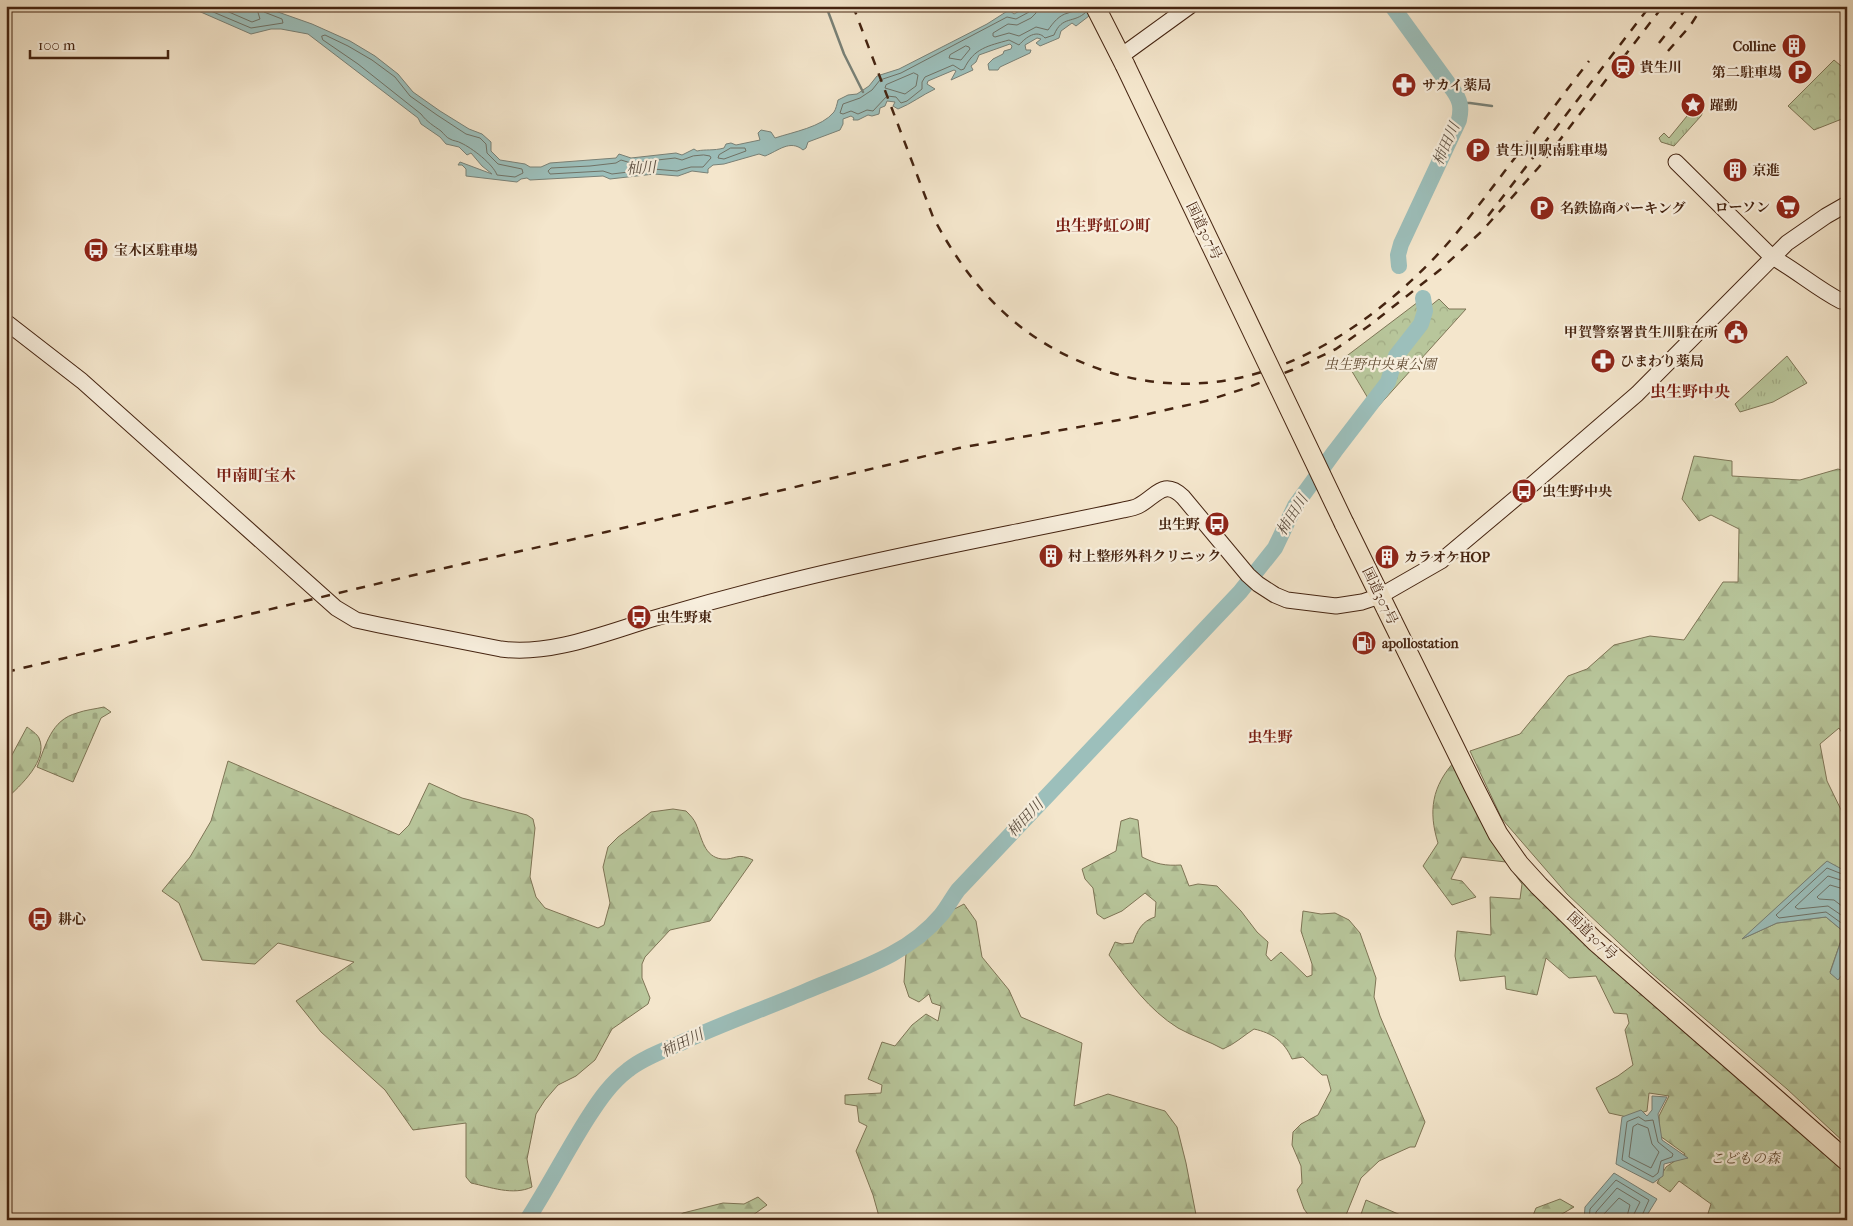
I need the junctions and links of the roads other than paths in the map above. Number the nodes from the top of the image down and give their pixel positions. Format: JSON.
{"nodes":[{"id":1,"x":1095,"y":6,"type":"edge"},
{"id":2,"x":1190,"y":6,"type":"edge"},
{"id":3,"x":1120,"y":55,"type":"junction"},
{"id":4,"x":1676,"y":162,"type":"dead end"},
{"id":5,"x":1847,"y":204,"type":"edge"},
{"id":6,"x":1772,"y":257,"type":"junction"},
{"id":7,"x":1841,"y":301,"type":"dead end"},
{"id":8,"x":6,"y":322,"type":"edge"},
{"id":9,"x":1380,"y":596,"type":"junction"},
{"id":10,"x":1847,"y":1161,"type":"edge"}],
"edges":[{"from":1,"to":3,"type":"highway","name":"国道307号"},
{"from":2,"to":3,"type":"street"},
{"from":3,"to":9,"type":"highway","name":"国道307号","bridge":true},
{"from":4,"to":6,"type":"street"},
{"from":5,"to":6,"type":"street"},
{"from":6,"to":7,"type":"street"},
{"from":6,"to":9,"type":"street"},
{"from":8,"to":9,"type":"street"},
{"from":9,"to":10,"type":"highway","name":"国道307号"}]}
